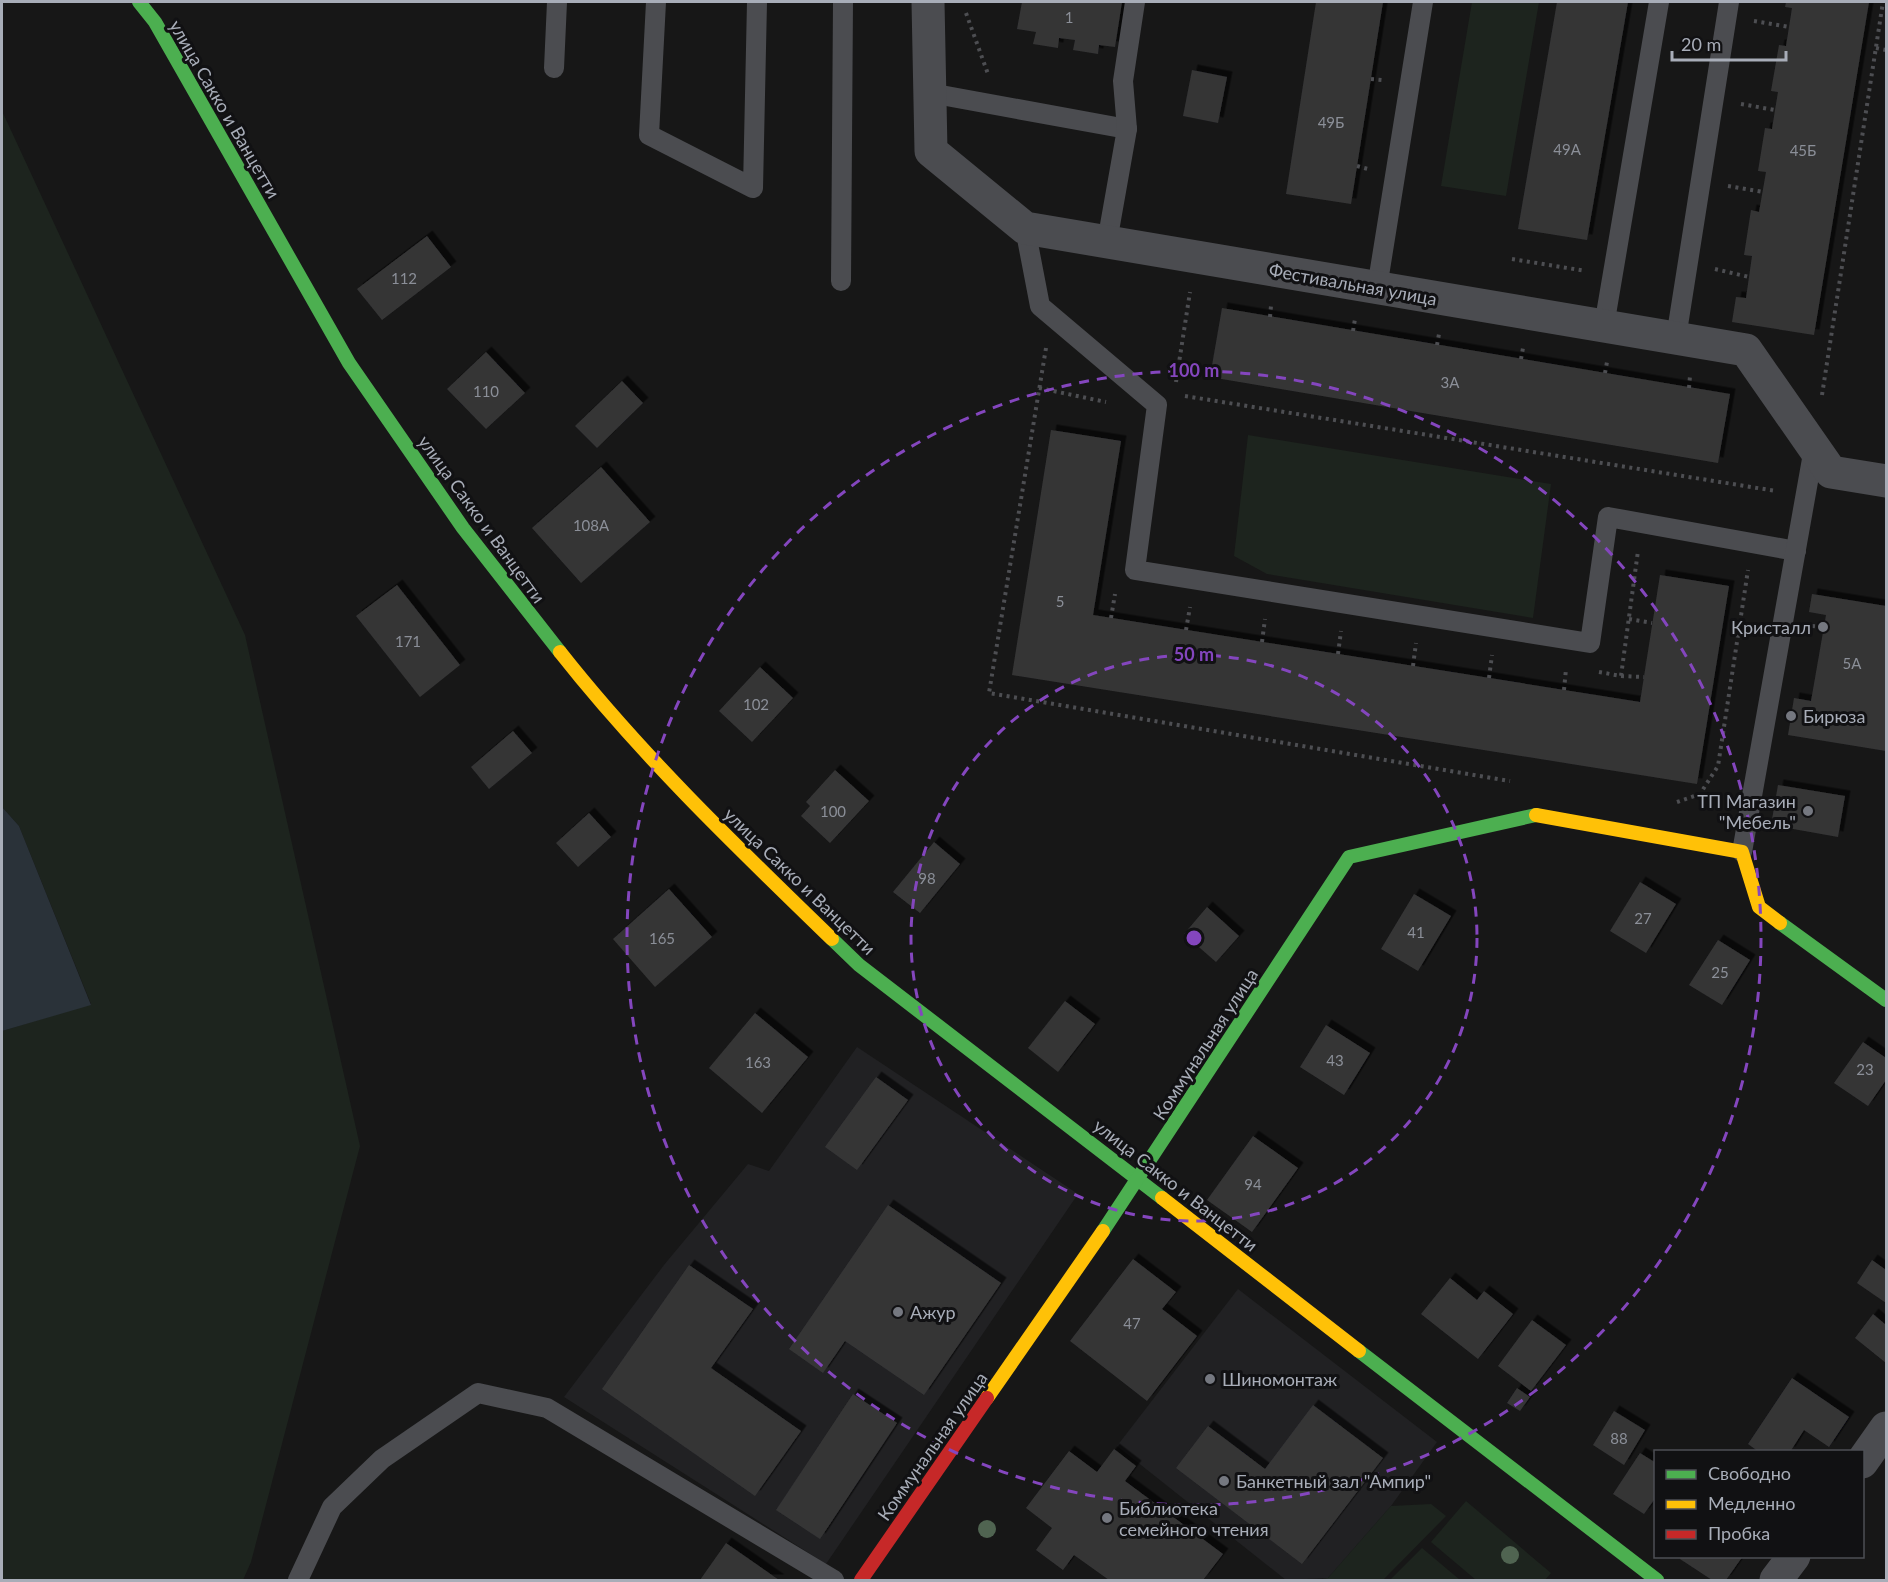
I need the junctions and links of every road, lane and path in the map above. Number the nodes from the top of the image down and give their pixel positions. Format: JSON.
{"nodes":[{"id":1,"x":139,"y":2,"type":"edge"},
{"id":2,"x":557,"y":2,"type":"edge"},
{"id":3,"x":656,"y":2,"type":"edge"},
{"id":4,"x":757,"y":2,"type":"edge"},
{"id":5,"x":843,"y":2,"type":"edge"},
{"id":6,"x":928,"y":2,"type":"edge"},
{"id":7,"x":1135,"y":2,"type":"edge"},
{"id":8,"x":1423,"y":2,"type":"edge"},
{"id":9,"x":1659,"y":2,"type":"edge"},
{"id":10,"x":1729,"y":2,"type":"edge"},
{"id":11,"x":1883,"y":2,"type":"edge"},
{"id":12,"x":965,"y":12,"type":"dead end"},
{"id":13,"x":1875,"y":48,"type":"junction"},
{"id":14,"x":1887,"y":50,"type":"edge"},
{"id":15,"x":554,"y":68,"type":"dead end"},
{"id":16,"x":990,"y":78,"type":"dead end"},
{"id":17,"x":930,"y":93,"type":"junction"},
{"id":18,"x":1127,"y":129,"type":"junction"},
{"id":19,"x":1025,"y":228,"type":"junction"},
{"id":20,"x":1107,"y":242,"type":"junction"},
{"id":21,"x":1512,"y":259,"type":"dead end"},
{"id":22,"x":1590,"y":272,"type":"dead end"},
{"id":23,"x":841,"y":281,"type":"dead end"},
{"id":24,"x":1192,"y":282,"type":"dead end"},
{"id":25,"x":1377,"y":288,"type":"junction"},
{"id":26,"x":1605,"y":326,"type":"junction"},
{"id":27,"x":1676,"y":338,"type":"junction"},
{"id":28,"x":1814,"y":448,"type":"junction"},
{"id":29,"x":1887,"y":481,"type":"edge"},
{"id":30,"x":1806,"y":496,"type":"junction"},
{"id":31,"x":1796,"y":551,"type":"junction"},
{"id":32,"x":1115,"y":594,"type":"dead end"},
{"id":33,"x":1190,"y":605,"type":"dead end"},
{"id":34,"x":1111,"y":618,"type":"dead end"},
{"id":35,"x":1265,"y":618,"type":"dead end"},
{"id":36,"x":1629,"y":619,"type":"dead end"},
{"id":37,"x":1652,"y":623,"type":"dead end"},
{"id":38,"x":1186,"y":630,"type":"dead end"},
{"id":39,"x":1341,"y":630,"type":"dead end"},
{"id":40,"x":1262,"y":642,"type":"dead end"},
{"id":41,"x":1416,"y":642,"type":"dead end"},
{"id":42,"x":1338,"y":654,"type":"dead end"},
{"id":43,"x":1492,"y":654,"type":"dead end"},
{"id":44,"x":1413,"y":666,"type":"dead end"},
{"id":45,"x":1567,"y":667,"type":"dead end"},
{"id":46,"x":1621,"y":676,"type":"dead end"},
{"id":47,"x":1644,"y":677,"type":"dead end"},
{"id":48,"x":1489,"y":678,"type":"dead end"},
{"id":49,"x":1564,"y":690,"type":"dead end"},
{"id":50,"x":1742,"y":852,"type":"junction"},
{"id":51,"x":1887,"y":1000,"type":"edge"},
{"id":52,"x":1139,"y":1179,"type":"junction"},
{"id":53,"x":1887,"y":1428,"type":"edge"},
{"id":54,"x":1864,"y":1461,"type":"edge"},
{"id":55,"x":1793,"y":1558,"type":"edge"},
{"id":56,"x":298,"y":1581,"type":"edge"},
{"id":57,"x":834,"y":1581,"type":"edge"},
{"id":58,"x":861,"y":1581,"type":"edge"},
{"id":59,"x":1657,"y":1581,"type":"edge"},
{"id":60,"x":1776,"y":1581,"type":"edge"}],
"edges":[{"from":1,"to":52,"type":"street","name":"улица Сакко и Ванцетти"},
{"from":2,"to":15,"type":"lane"},
{"from":3,"to":4,"type":"lane"},
{"from":5,"to":23,"type":"lane"},
{"from":6,"to":17,"type":"street","name":"Фестивальная улица"},
{"from":7,"to":18,"type":"lane"},
{"from":8,"to":25,"type":"lane"},
{"from":9,"to":26,"type":"lane"},
{"from":10,"to":27,"type":"lane"},
{"from":11,"to":13,"type":"path"},
{"from":12,"to":16,"type":"path"},
{"from":13,"to":14,"type":"path"},
{"from":13,"to":28,"type":"path"},
{"from":17,"to":18,"type":"lane"},
{"from":17,"to":19,"type":"street","name":"Фестивальная улица"},
{"from":18,"to":20,"type":"lane"},
{"from":19,"to":20,"type":"street","name":"Фестивальная улица"},
{"from":19,"to":31,"type":"lane"},
{"from":20,"to":25,"type":"street","name":"Фестивальная улица"},
{"from":21,"to":22,"type":"path"},
{"from":24,"to":30,"type":"path"},
{"from":25,"to":26,"type":"street","name":"Фестивальная улица"},
{"from":26,"to":27,"type":"street","name":"Фестивальная улица"},
{"from":27,"to":28,"type":"street","name":"Фестивальная улица"},
{"from":28,"to":29,"type":"street","name":"Фестивальная улица"},
{"from":28,"to":30,"type":"lane"},
{"from":30,"to":31,"type":"lane"},
{"from":31,"to":50,"type":"lane"},
{"from":32,"to":34,"type":"path"},
{"from":33,"to":38,"type":"path"},
{"from":35,"to":40,"type":"path"},
{"from":36,"to":37,"type":"path"},
{"from":39,"to":42,"type":"path"},
{"from":41,"to":44,"type":"path"},
{"from":43,"to":48,"type":"path"},
{"from":45,"to":49,"type":"path"},
{"from":46,"to":47,"type":"path"},
{"from":50,"to":51,"type":"street"},
{"from":50,"to":52,"type":"street","name":"Коммунальная улица"},
{"from":52,"to":58,"type":"street","name":"Коммунальная улица"},
{"from":52,"to":59,"type":"street","name":"улица Сакко и Ванцетти"},
{"from":53,"to":54,"type":"street"},
{"from":55,"to":60,"type":"street"},
{"from":56,"to":57,"type":"lane"}]}
